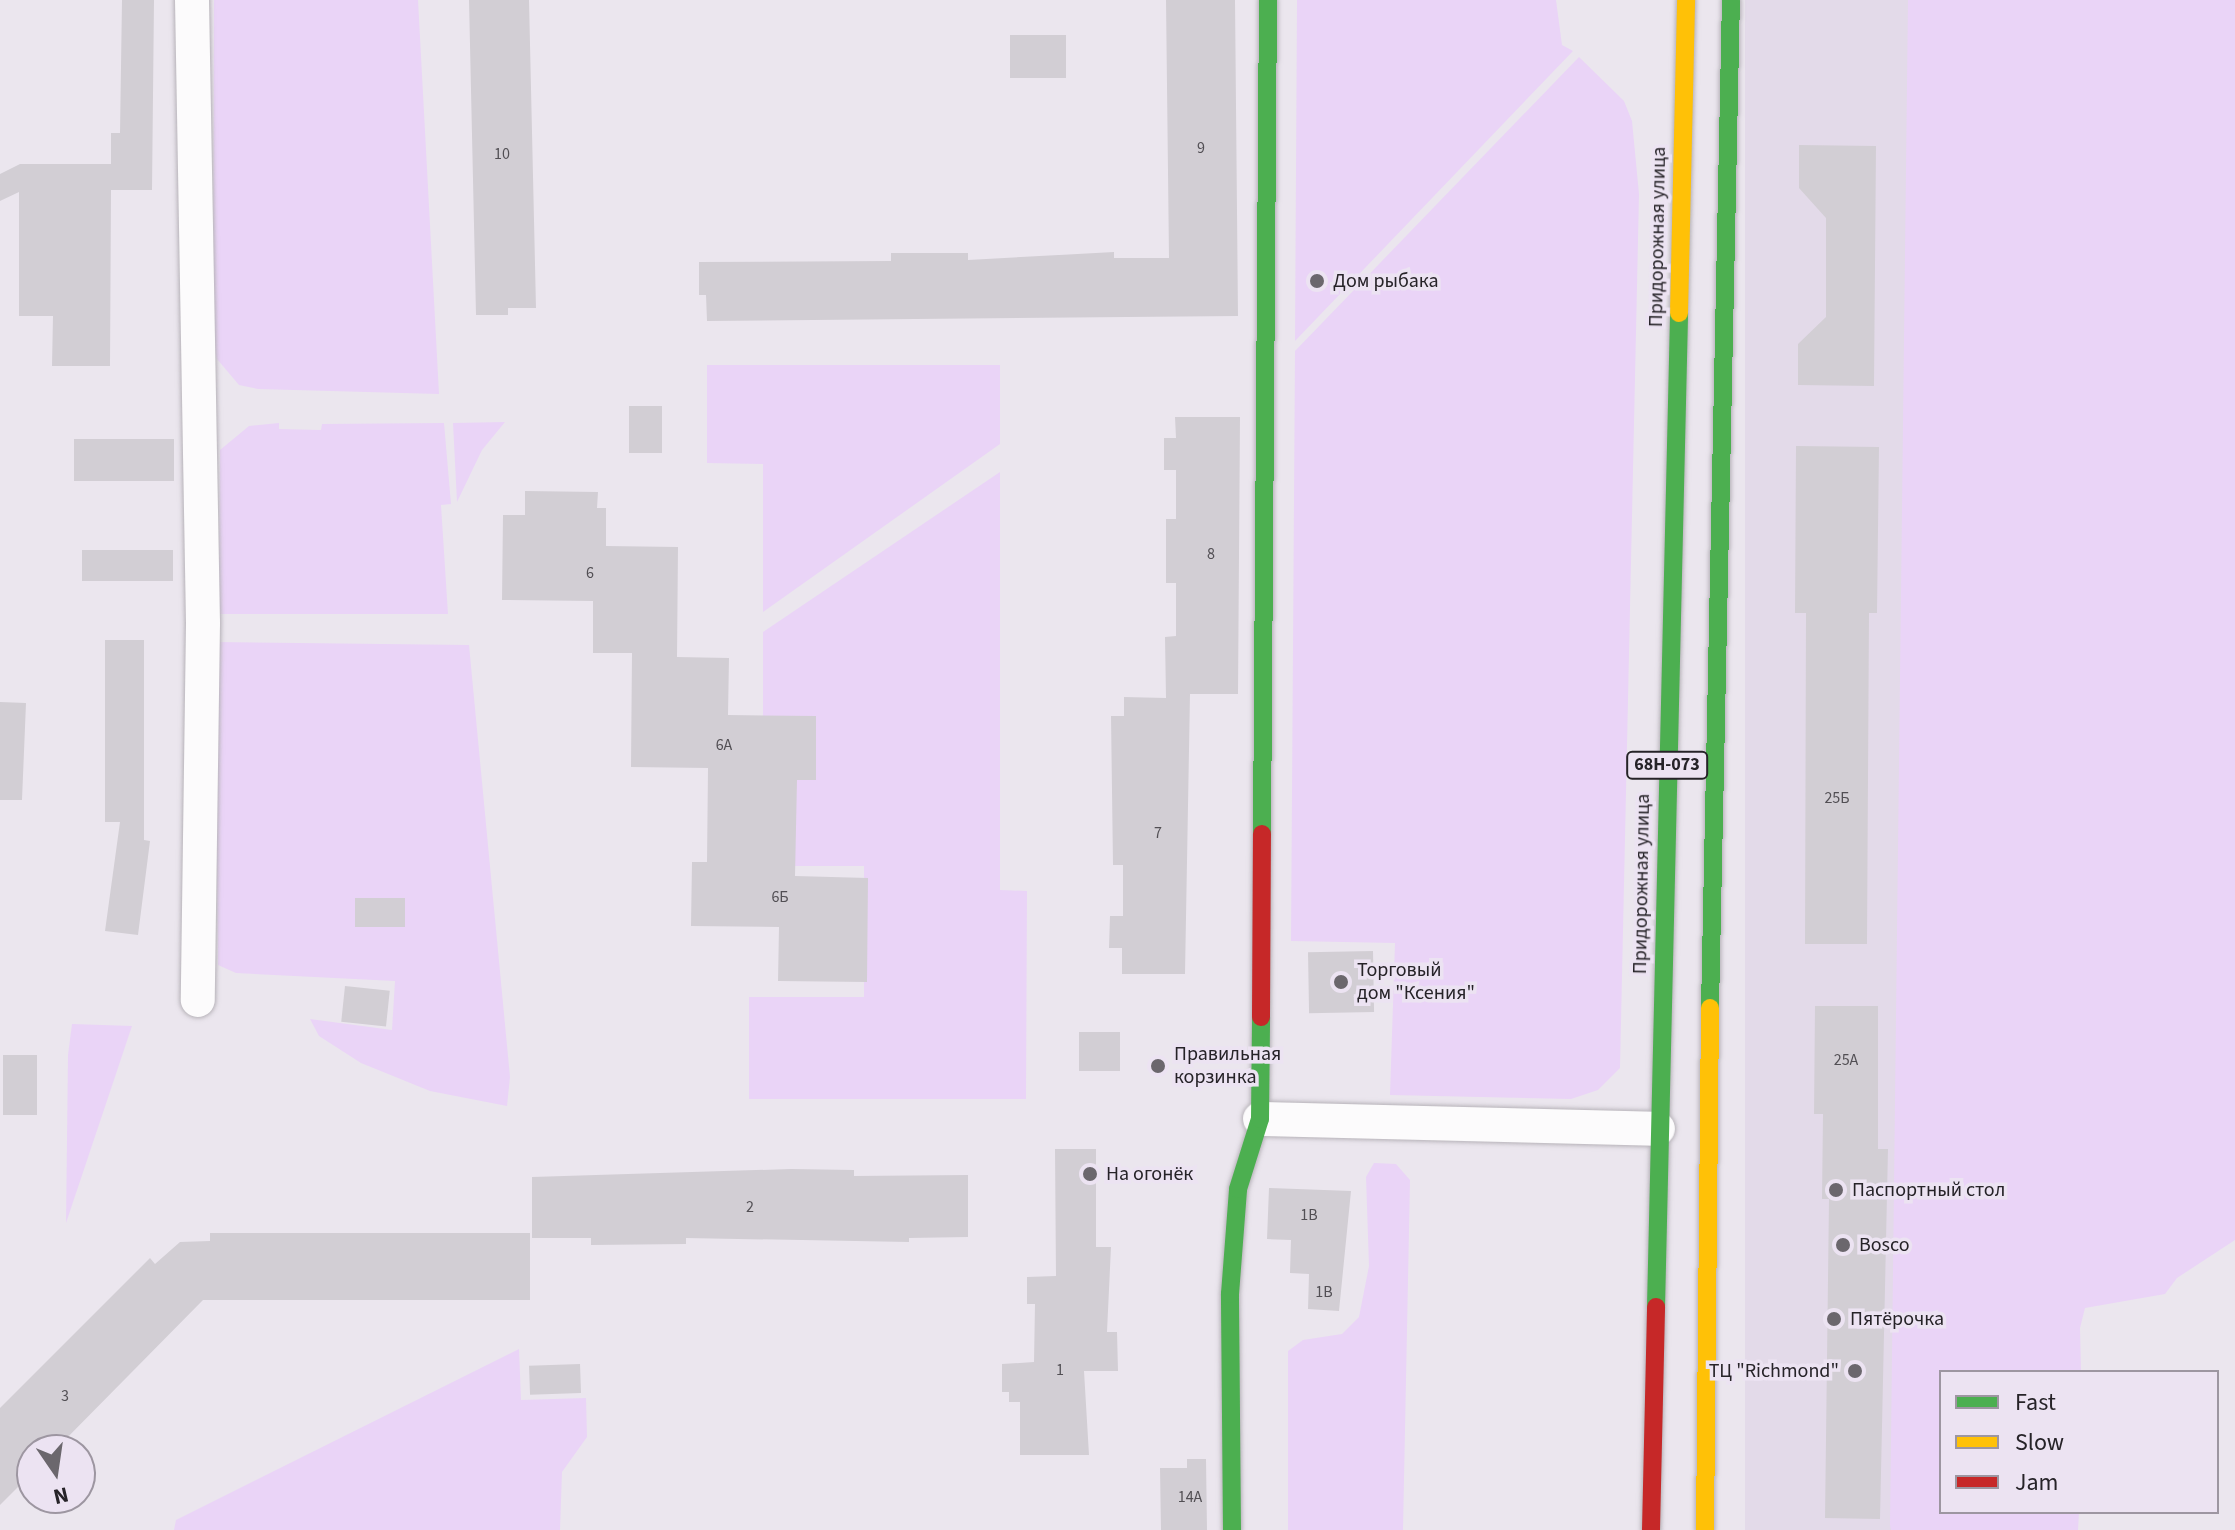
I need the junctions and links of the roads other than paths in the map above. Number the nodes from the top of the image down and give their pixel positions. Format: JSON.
{"nodes":[{"id":1,"x":192,"y":0,"type":"edge"},
{"id":2,"x":1268,"y":0,"type":"edge"},
{"id":3,"x":1686,"y":0,"type":"edge"},
{"id":4,"x":1731,"y":0,"type":"edge"},
{"id":5,"x":198,"y":1000,"type":"dead end"},
{"id":6,"x":1260,"y":1119,"type":"junction"},
{"id":7,"x":1658,"y":1129,"type":"junction"},
{"id":8,"x":1232,"y":1530,"type":"edge"},
{"id":9,"x":1651,"y":1530,"type":"edge"},
{"id":10,"x":1705,"y":1530,"type":"edge"}],
"edges":[{"from":1,"to":5,"type":"street"},
{"from":2,"to":6,"type":"main road"},
{"from":3,"to":7,"type":"main road","name":"Придорожная улица","number":"68Н-073"},
{"from":4,"to":10,"type":"main road","number":"68Н-073"},
{"from":6,"to":7,"type":"street"},
{"from":6,"to":8,"type":"main road"},
{"from":7,"to":9,"type":"main road","name":"Придорожная улица","number":"68Н-073"}]}
